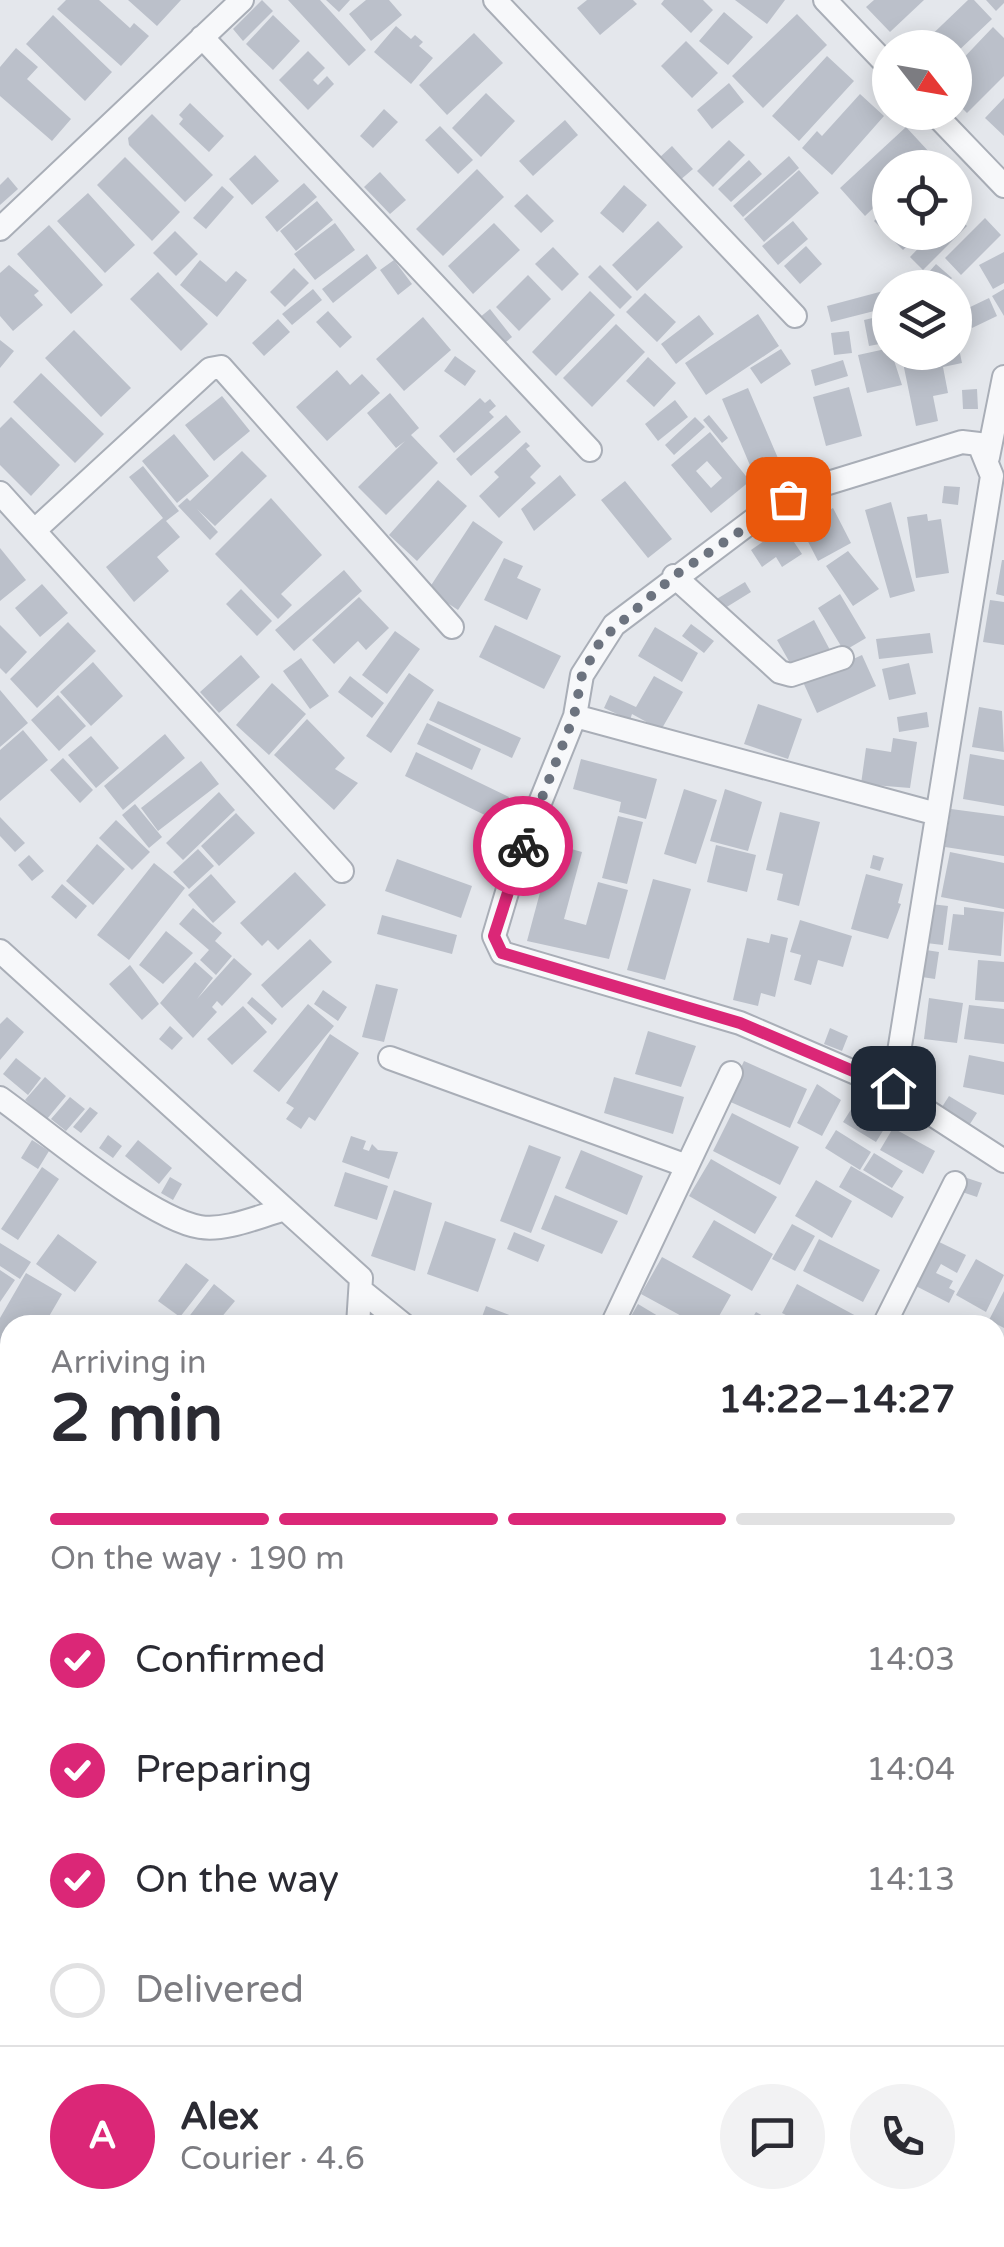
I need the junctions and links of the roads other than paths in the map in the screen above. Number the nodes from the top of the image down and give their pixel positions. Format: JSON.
{"nodes":[{"id":1,"x":242,"y":0,"type":"edge"},
{"id":2,"x":494,"y":0,"type":"edge"},
{"id":3,"x":825,"y":0,"type":"edge"},
{"id":4,"x":202,"y":37,"type":"junction"},
{"id":5,"x":872,"y":49,"type":"edge"},
{"id":6,"x":950,"y":130,"type":"edge"},
{"id":7,"x":1004,"y":186,"type":"edge"},
{"id":8,"x":0,"y":229,"type":"edge"},
{"id":9,"x":795,"y":316,"type":"dead end"},
{"id":10,"x":1004,"y":377,"type":"edge"},
{"id":11,"x":590,"y":450,"type":"dead end"},
{"id":12,"x":988,"y":457,"type":"junction"},
{"id":13,"x":0,"y":493,"type":"edge"},
{"id":14,"x":35,"y":530,"type":"junction"},
{"id":15,"x":674,"y":576,"type":"junction"},
{"id":16,"x":452,"y":628,"type":"dead end"},
{"id":17,"x":842,"y":658,"type":"dead end"},
{"id":18,"x":574,"y":716,"type":"junction"},
{"id":19,"x":937,"y":814,"type":"junction"},
{"id":20,"x":342,"y":871,"type":"dead end"},
{"id":21,"x":0,"y":951,"type":"edge"},
{"id":22,"x":390,"y":1058,"type":"dead end"},
{"id":23,"x":730,"y":1074,"type":"dead end"},
{"id":24,"x":893,"y":1088,"type":"junction"},
{"id":25,"x":0,"y":1098,"type":"edge"},
{"id":26,"x":1004,"y":1161,"type":"edge"},
{"id":27,"x":687,"y":1166,"type":"junction"},
{"id":28,"x":955,"y":1183,"type":"dead end"},
{"id":29,"x":282,"y":1210,"type":"junction"},
{"id":30,"x":362,"y":1291,"type":"junction"},
{"id":31,"x":359,"y":1315,"type":"edge"},
{"id":32,"x":392,"y":1315,"type":"edge"},
{"id":33,"x":617,"y":1315,"type":"edge"},
{"id":34,"x":889,"y":1315,"type":"edge"}],
"edges":[{"from":1,"to":4,"type":"street"},
{"from":2,"to":9,"type":"street"},
{"from":3,"to":5,"type":"street"},
{"from":4,"to":8,"type":"street"},
{"from":4,"to":11,"type":"street"},
{"from":6,"to":7,"type":"street"},
{"from":10,"to":12,"type":"street"},
{"from":12,"to":15,"type":"street"},
{"from":12,"to":19,"type":"street"},
{"from":13,"to":14,"type":"street"},
{"from":14,"to":16,"type":"street"},
{"from":14,"to":20,"type":"street"},
{"from":15,"to":17,"type":"street"},
{"from":15,"to":18,"type":"street"},
{"from":18,"to":19,"type":"street"},
{"from":18,"to":24,"type":"street"},
{"from":19,"to":24,"type":"street"},
{"from":21,"to":29,"type":"street"},
{"from":22,"to":27,"type":"street"},
{"from":23,"to":27,"type":"street"},
{"from":24,"to":26,"type":"street"},
{"from":25,"to":29,"type":"street"},
{"from":27,"to":33,"type":"street"},
{"from":28,"to":34,"type":"street"},
{"from":29,"to":30,"type":"street"},
{"from":30,"to":31,"type":"street"},
{"from":30,"to":32,"type":"street"}]}
